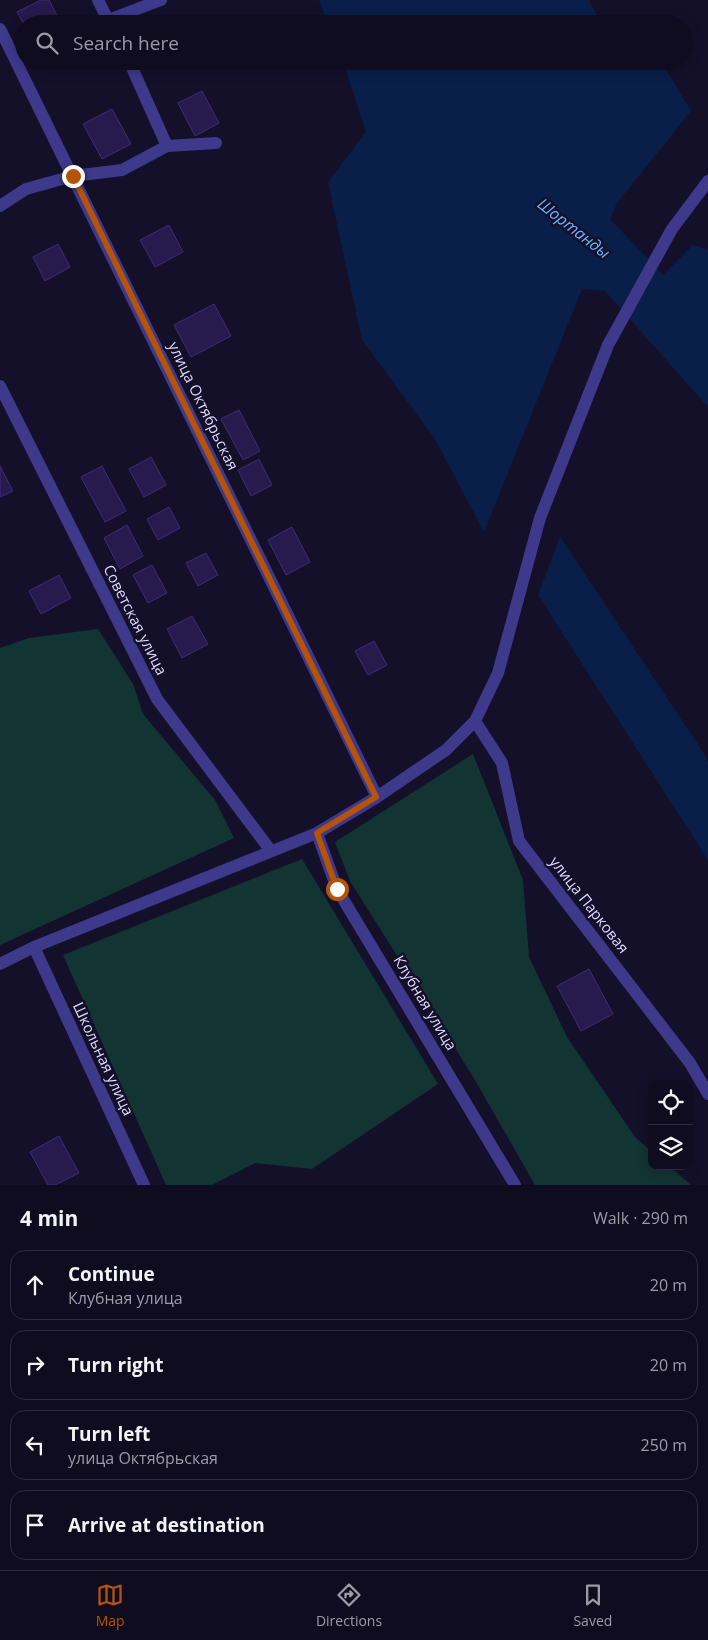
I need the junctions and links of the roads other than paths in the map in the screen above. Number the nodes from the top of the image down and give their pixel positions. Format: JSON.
{"nodes":[{"id":1,"x":98,"y":0,"type":"edge"},
{"id":2,"x":162,"y":0,"type":"edge"},
{"id":3,"x":106,"y":15,"type":"edge"},
{"id":4,"x":126,"y":15,"type":"edge"},
{"id":5,"x":0,"y":30,"type":"edge"},
{"id":6,"x":15,"y":60,"type":"edge"},
{"id":7,"x":20,"y":70,"type":"edge"},
{"id":8,"x":133,"y":70,"type":"edge"},
{"id":9,"x":216,"y":143,"type":"dead end"},
{"id":10,"x":167,"y":146,"type":"junction"},
{"id":11,"x":73,"y":176,"type":"junction"},
{"id":12,"x":708,"y":181,"type":"edge"},
{"id":13,"x":0,"y":206,"type":"edge"},
{"id":14,"x":0,"y":386,"type":"edge"},
{"id":15,"x":475,"y":721,"type":"junction"},
{"id":16,"x":376,"y":797,"type":"junction"},
{"id":17,"x":317,"y":833,"type":"junction"},
{"id":18,"x":270,"y":851,"type":"junction"},
{"id":19,"x":34,"y":947,"type":"junction"},
{"id":20,"x":0,"y":964,"type":"edge"},
{"id":21,"x":708,"y":1094,"type":"edge"},
{"id":22,"x":144,"y":1185,"type":"edge"},
{"id":23,"x":515,"y":1185,"type":"edge"}],
"edges":[{"from":1,"to":3,"type":"street"},
{"from":2,"to":4,"type":"street"},
{"from":5,"to":6,"type":"street","name":"улица Октябрьская"},
{"from":7,"to":11,"type":"street","name":"улица Октябрьская"},
{"from":8,"to":10,"type":"street"},
{"from":9,"to":10,"type":"street"},
{"from":10,"to":11,"type":"street"},
{"from":11,"to":13,"type":"street"},
{"from":11,"to":16,"type":"street","name":"улица Октябрьская"},
{"from":12,"to":15,"type":"street"},
{"from":14,"to":18,"type":"street","name":"Советская улица"},
{"from":15,"to":16,"type":"street"},
{"from":15,"to":21,"type":"street","name":"улица Парковая"},
{"from":16,"to":17,"type":"street"},
{"from":17,"to":18,"type":"street"},
{"from":17,"to":23,"type":"street","name":"Клубная улица"},
{"from":18,"to":19,"type":"street"},
{"from":19,"to":20,"type":"street"},
{"from":19,"to":22,"type":"street","name":"Школьная улица"}]}
